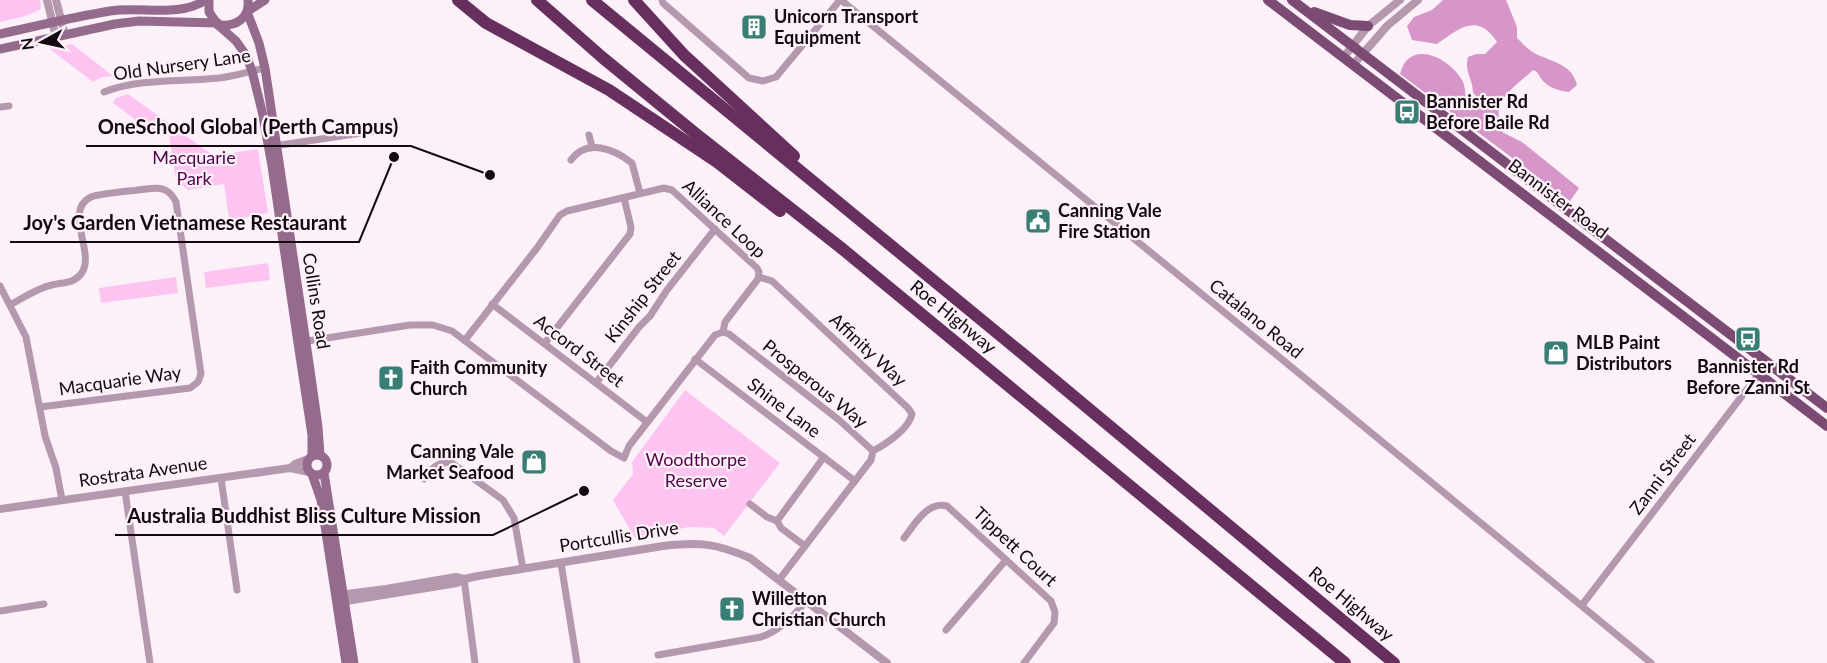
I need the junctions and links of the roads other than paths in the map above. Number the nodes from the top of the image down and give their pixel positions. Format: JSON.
{"nodes":[{"id":1,"x":47,"y":0,"type":"edge"},
{"id":2,"x":56,"y":0,"type":"edge"},
{"id":3,"x":207,"y":0,"type":"edge"},
{"id":4,"x":248,"y":0,"type":"edge"},
{"id":5,"x":265,"y":0,"type":"edge"},
{"id":6,"x":458,"y":0,"type":"edge"},
{"id":7,"x":537,"y":0,"type":"edge"},
{"id":8,"x":592,"y":0,"type":"edge"},
{"id":9,"x":634,"y":0,"type":"edge"},
{"id":10,"x":662,"y":0,"type":"edge"},
{"id":11,"x":840,"y":0,"type":"edge"},
{"id":12,"x":1268,"y":0,"type":"edge"},
{"id":13,"x":1292,"y":0,"type":"edge"},
{"id":14,"x":1400,"y":0,"type":"edge"},
{"id":15,"x":1418,"y":0,"type":"edge"},
{"id":16,"x":1302,"y":8,"type":"junction"},
{"id":17,"x":248,"y":11,"type":"junction"},
{"id":18,"x":57,"y":21,"type":"junction"},
{"id":19,"x":218,"y":24,"type":"junction"},
{"id":20,"x":1368,"y":26,"type":"junction"},
{"id":21,"x":0,"y":33,"type":"edge"},
{"id":22,"x":61,"y":36,"type":"junction"},
{"id":23,"x":1352,"y":46,"type":"junction"},
{"id":24,"x":0,"y":49,"type":"edge"},
{"id":25,"x":1363,"y":54,"type":"junction"},
{"id":26,"x":1343,"y":58,"type":"junction"},
{"id":27,"x":1353,"y":65,"type":"junction"},
{"id":28,"x":265,"y":68,"type":"junction"},
{"id":29,"x":252,"y":71,"type":"junction"},
{"id":30,"x":104,"y":92,"type":"dead end"},
{"id":31,"x":9,"y":106,"type":"dead end"},
{"id":32,"x":0,"y":107,"type":"edge"},
{"id":33,"x":375,"y":131,"type":"dead end"},
{"id":34,"x":589,"y":135,"type":"dead end"},
{"id":35,"x":272,"y":147,"type":"junction"},
{"id":36,"x":592,"y":147,"type":"junction"},
{"id":37,"x":570,"y":160,"type":"dead end"},
{"id":38,"x":640,"y":194,"type":"junction"},
{"id":39,"x":624,"y":198,"type":"junction"},
{"id":40,"x":715,"y":229,"type":"junction"},
{"id":41,"x":840,"y":247,"type":"junction"},
{"id":42,"x":902,"y":254,"type":"junction"},
{"id":43,"x":759,"y":277,"type":"junction"},
{"id":44,"x":0,"y":286,"type":"edge"},
{"id":45,"x":492,"y":304,"type":"junction"},
{"id":46,"x":10,"y":305,"type":"junction"},
{"id":47,"x":723,"y":332,"type":"junction"},
{"id":48,"x":465,"y":340,"type":"junction"},
{"id":49,"x":302,"y":342,"type":"junction"},
{"id":50,"x":545,"y":343,"type":"junction"},
{"id":51,"x":695,"y":359,"type":"junction"},
{"id":52,"x":1768,"y":362,"type":"junction"},
{"id":53,"x":1759,"y":374,"type":"junction"},
{"id":54,"x":596,"y":383,"type":"junction"},
{"id":55,"x":40,"y":407,"type":"junction"},
{"id":56,"x":1827,"y":408,"type":"edge"},
{"id":57,"x":647,"y":422,"type":"junction"},
{"id":58,"x":1827,"y":426,"type":"edge"},
{"id":59,"x":873,"y":451,"type":"junction"},
{"id":60,"x":313,"y":457,"type":"junction"},
{"id":61,"x":824,"y":457,"type":"junction"},
{"id":62,"x":290,"y":468,"type":"junction"},
{"id":63,"x":310,"y":473,"type":"junction"},
{"id":64,"x":324,"y":473,"type":"junction"},
{"id":65,"x":221,"y":478,"type":"junction"},
{"id":66,"x":424,"y":479,"type":"dead end"},
{"id":67,"x":855,"y":481,"type":"junction"},
{"id":68,"x":126,"y":491,"type":"junction"},
{"id":69,"x":62,"y":500,"type":"junction"},
{"id":70,"x":750,"y":504,"type":"dead end"},
{"id":71,"x":0,"y":509,"type":"edge"},
{"id":72,"x":777,"y":520,"type":"junction"},
{"id":73,"x":904,"y":538,"type":"dead end"},
{"id":74,"x":805,"y":546,"type":"junction"},
{"id":75,"x":1006,"y":560,"type":"junction"},
{"id":76,"x":561,"y":562,"type":"junction"},
{"id":77,"x":523,"y":569,"type":"junction"},
{"id":78,"x":464,"y":579,"type":"junction"},
{"id":79,"x":779,"y":580,"type":"junction"},
{"id":80,"x":237,"y":591,"type":"dead end"},
{"id":81,"x":340,"y":598,"type":"junction"},
{"id":82,"x":806,"y":601,"type":"junction"},
{"id":83,"x":44,"y":604,"type":"dead end"},
{"id":84,"x":1582,"y":605,"type":"junction"},
{"id":85,"x":0,"y":611,"type":"edge"},
{"id":86,"x":946,"y":630,"type":"dead end"},
{"id":87,"x":658,"y":655,"type":"dead end"},
{"id":88,"x":150,"y":663,"type":"edge"},
{"id":89,"x":346,"y":663,"type":"edge"},
{"id":90,"x":354,"y":663,"type":"edge"},
{"id":91,"x":475,"y":663,"type":"edge"},
{"id":92,"x":577,"y":663,"type":"edge"},
{"id":93,"x":887,"y":663,"type":"edge"},
{"id":94,"x":1024,"y":663,"type":"edge"},
{"id":95,"x":1346,"y":663,"type":"edge"},
{"id":96,"x":1394,"y":663,"type":"edge"},
{"id":97,"x":1651,"y":663,"type":"edge"}],
"edges":[{"from":1,"to":18,"type":"street"},
{"from":2,"to":18,"type":"street"},
{"from":3,"to":18,"type":"main road"},
{"from":3,"to":19,"type":"main road"},
{"from":4,"to":17,"type":"main road"},
{"from":5,"to":17,"type":"main road"},
{"from":6,"to":41,"type":"highway"},
{"from":7,"to":41,"type":"highway","name":"Roe Highway"},
{"from":8,"to":42,"type":"highway","name":"Roe Highway"},
{"from":9,"to":42,"type":"highway"},
{"from":10,"to":11,"type":"street"},
{"from":11,"to":84,"type":"street","name":"Catalano Road"},
{"from":12,"to":26,"type":"main road","name":"Bannister Road"},
{"from":13,"to":16,"type":"main road","name":"Bannister Road"},
{"from":14,"to":20,"type":"street"},
{"from":15,"to":25,"type":"street"},
{"from":16,"to":20,"type":"main road"},
{"from":16,"to":23,"type":"main road","name":"Bannister Road"},
{"from":17,"to":19,"type":"main road"},
{"from":17,"to":28,"type":"main road","name":"Collins Road"},
{"from":18,"to":21,"type":"main road"},
{"from":18,"to":22,"type":"street"},
{"from":19,"to":22,"type":"main road"},
{"from":19,"to":29,"type":"main road","name":"Collins Road"},
{"from":20,"to":23,"type":"street"},
{"from":22,"to":24,"type":"main road"},
{"from":23,"to":25,"type":"main road","name":"Bannister Road"},
{"from":23,"to":26,"type":"street"},
{"from":25,"to":27,"type":"street"},
{"from":25,"to":52,"type":"main road","name":"Bannister Road"},
{"from":26,"to":27,"type":"main road","name":"Bannister Road"},
{"from":27,"to":53,"type":"main road","name":"Bannister Road"},
{"from":28,"to":29,"type":"street","name":"Old Nursery Lane"},
{"from":28,"to":35,"type":"main road","name":"Collins Road"},
{"from":29,"to":30,"type":"street","name":"Old Nursery Lane"},
{"from":29,"to":35,"type":"main road","name":"Collins Road"},
{"from":31,"to":32,"type":"street"},
{"from":33,"to":35,"type":"street"},
{"from":34,"to":36,"type":"street"},
{"from":35,"to":49,"type":"main road","name":"Collins Road"},
{"from":36,"to":37,"type":"street"},
{"from":36,"to":38,"type":"street"},
{"from":38,"to":39,"type":"street","name":"Alliance Loop"},
{"from":38,"to":40,"type":"street","name":"Alliance Loop"},
{"from":39,"to":45,"type":"street","name":"Alliance Loop"},
{"from":39,"to":50,"type":"street"},
{"from":40,"to":43,"type":"street","name":"Alliance Loop"},
{"from":40,"to":54,"type":"street","name":"Kinship Street"},
{"from":41,"to":95,"type":"highway","name":"Roe Highway"},
{"from":42,"to":96,"type":"highway","name":"Roe Highway"},
{"from":43,"to":47,"type":"street","name":"Alliance Loop"},
{"from":43,"to":59,"type":"street","name":"Affinity Way"},
{"from":44,"to":46,"type":"street"},
{"from":45,"to":48,"type":"street","name":"Alliance Loop"},
{"from":45,"to":50,"type":"street","name":"Accord Street"},
{"from":46,"to":55,"type":"street"},
{"from":46,"to":55,"type":"street","name":"Macquarie Way"},
{"from":47,"to":51,"type":"street","name":"Alliance Loop"},
{"from":47,"to":59,"type":"street","name":"Prosperous Way"},
{"from":48,"to":49,"type":"street"},
{"from":48,"to":57,"type":"street","name":"Alliance Loop"},
{"from":49,"to":60,"type":"main road","name":"Collins Road"},
{"from":50,"to":54,"type":"street","name":"Accord Street"},
{"from":51,"to":57,"type":"street","name":"Alliance Loop"},
{"from":51,"to":61,"type":"street","name":"Shine Lane"},
{"from":52,"to":53,"type":"street","name":"Zanni Street"},
{"from":52,"to":56,"type":"main road","name":"Bannister Road"},
{"from":53,"to":58,"type":"main road","name":"Bannister Road"},
{"from":53,"to":84,"type":"street","name":"Zanni Street"},
{"from":54,"to":57,"type":"street","name":"Accord Street"},
{"from":55,"to":69,"type":"street"},
{"from":59,"to":67,"type":"street","name":"Prosperous Way"},
{"from":60,"to":62,"type":"street","name":"Rostrata Avenue"},
{"from":60,"to":63,"type":"main road","name":"Collins Road"},
{"from":60,"to":64,"type":"main road","name":"Collins Road"},
{"from":61,"to":67,"type":"street","name":"Shine Lane"},
{"from":61,"to":72,"type":"street"},
{"from":62,"to":63,"type":"street","name":"Rostrata Avenue"},
{"from":62,"to":65,"type":"street","name":"Rostrata Avenue"},
{"from":63,"to":64,"type":"main road"},
{"from":63,"to":81,"type":"main road","name":"Collins Road"},
{"from":64,"to":81,"type":"main road","name":"Collins Road"},
{"from":65,"to":68,"type":"street","name":"Rostrata Avenue"},
{"from":65,"to":80,"type":"street"},
{"from":66,"to":77,"type":"street"},
{"from":67,"to":74,"type":"street","name":"Prosperous Way"},
{"from":68,"to":69,"type":"street","name":"Rostrata Avenue"},
{"from":68,"to":88,"type":"street"},
{"from":69,"to":71,"type":"street","name":"Rostrata Avenue"},
{"from":70,"to":72,"type":"street"},
{"from":72,"to":74,"type":"street"},
{"from":73,"to":75,"type":"street","name":"Tippett Court"},
{"from":74,"to":79,"type":"street","name":"Prosperous Way"},
{"from":75,"to":86,"type":"street"},
{"from":75,"to":94,"type":"street","name":"Tippett Court"},
{"from":76,"to":77,"type":"street","name":"Portcullis Drive"},
{"from":76,"to":79,"type":"street","name":"Portcullis Drive"},
{"from":76,"to":92,"type":"street"},
{"from":77,"to":78,"type":"street","name":"Portcullis Drive"},
{"from":78,"to":81,"type":"street","name":"Portcullis Drive"},
{"from":78,"to":91,"type":"street"},
{"from":79,"to":82,"type":"street","name":"Portcullis Drive"},
{"from":81,"to":89,"type":"main road","name":"Collins Road"},
{"from":81,"to":90,"type":"main road","name":"Collins Road"},
{"from":82,"to":87,"type":"street"},
{"from":82,"to":93,"type":"street","name":"Portcullis Drive"},
{"from":83,"to":85,"type":"street"},
{"from":84,"to":97,"type":"street","name":"Catalano Road"}]}
